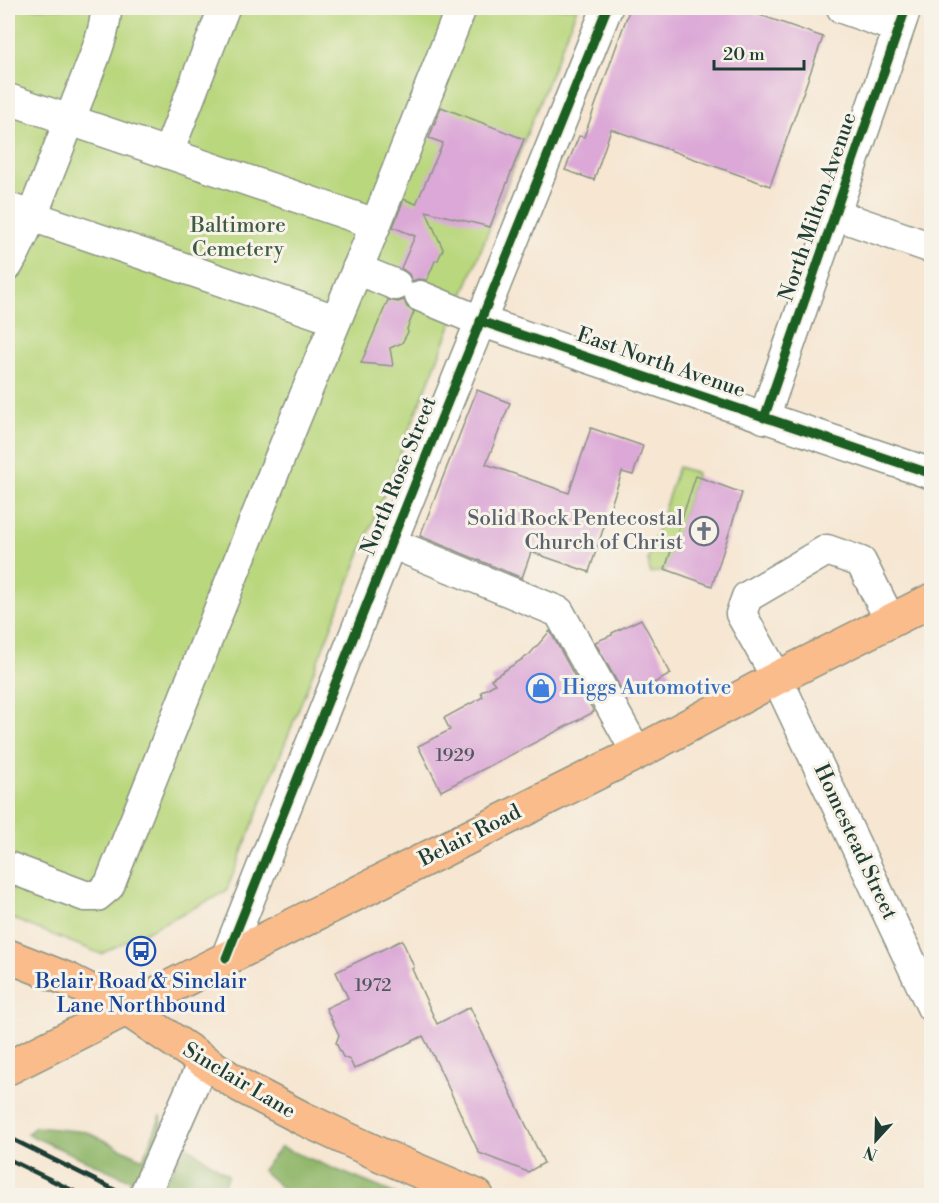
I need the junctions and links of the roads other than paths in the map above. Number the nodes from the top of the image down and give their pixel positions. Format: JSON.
{"nodes":[{"id":1,"x":106,"y":8,"type":"edge"},
{"id":2,"x":224,"y":8,"type":"edge"},
{"id":3,"x":461,"y":8,"type":"edge"},
{"id":4,"x":607,"y":8,"type":"edge"},
{"id":5,"x":842,"y":8,"type":"edge"},
{"id":6,"x":902,"y":18,"type":"edge"},
{"id":7,"x":8,"y":99,"type":"edge"},
{"id":8,"x":70,"y":120,"type":"junction"},
{"id":9,"x":168,"y":153,"type":"junction"},
{"id":10,"x":20,"y":212,"type":"edge"},
{"id":11,"x":834,"y":214,"type":"junction"},
{"id":12,"x":376,"y":224,"type":"junction"},
{"id":13,"x":932,"y":248,"type":"edge"},
{"id":14,"x":8,"y":265,"type":"edge"},
{"id":15,"x":357,"y":269,"type":"junction"},
{"id":16,"x":336,"y":320,"type":"junction"},
{"id":17,"x":480,"y":321,"type":"junction"},
{"id":18,"x":764,"y":417,"type":"junction"},
{"id":19,"x":932,"y":474,"type":"edge"},
{"id":20,"x":391,"y":543,"type":"junction"},
{"id":21,"x":932,"y":600,"type":"edge"},
{"id":22,"x":890,"y":620,"type":"junction"},
{"id":23,"x":777,"y":678,"type":"junction"},
{"id":24,"x":637,"y":753,"type":"junction"},
{"id":25,"x":8,"y":867,"type":"edge"},
{"id":26,"x":8,"y":956,"type":"edge"},
{"id":27,"x":226,"y":958,"type":"junction"},
{"id":28,"x":932,"y":1007,"type":"edge"},
{"id":29,"x":125,"y":1008,"type":"junction"},
{"id":30,"x":202,"y":1062,"type":"junction"},
{"id":31,"x":8,"y":1068,"type":"edge"},
{"id":32,"x":144,"y":1196,"type":"edge"},
{"id":33,"x":477,"y":1196,"type":"edge"}],
"edges":[{"from":1,"to":8,"type":"street"},
{"from":2,"to":9,"type":"street"},
{"from":3,"to":12,"type":"street"},
{"from":4,"to":17,"type":"street","name":"North Rose Street"},
{"from":5,"to":6,"type":"street"},
{"from":6,"to":11,"type":"street","name":"North Milton Avenue"},
{"from":7,"to":8,"type":"street"},
{"from":8,"to":9,"type":"street"},
{"from":8,"to":10,"type":"street"},
{"from":9,"to":12,"type":"street"},
{"from":10,"to":14,"type":"street"},
{"from":10,"to":16,"type":"street"},
{"from":11,"to":13,"type":"street"},
{"from":11,"to":18,"type":"street","name":"North Milton Avenue"},
{"from":12,"to":15,"type":"street"},
{"from":15,"to":16,"type":"street"},
{"from":15,"to":17,"type":"street","name":"East North Avenue"},
{"from":16,"to":25,"type":"street"},
{"from":17,"to":18,"type":"street","name":"East North Avenue"},
{"from":17,"to":20,"type":"street","name":"North Rose Street"},
{"from":18,"to":19,"type":"street","name":"East North Avenue"},
{"from":20,"to":24,"type":"street"},
{"from":20,"to":27,"type":"street","name":"North Rose Street"},
{"from":21,"to":22,"type":"main road","name":"Belair Road"},
{"from":22,"to":23,"type":"main road","name":"Belair Road"},
{"from":22,"to":23,"type":"street","name":"Homestead Street"},
{"from":23,"to":24,"type":"main road","name":"Belair Road"},
{"from":23,"to":28,"type":"street","name":"Homestead Street"},
{"from":24,"to":27,"type":"main road","name":"Belair Road"},
{"from":26,"to":29,"type":"main road","name":"Sinclair Lane"},
{"from":27,"to":29,"type":"main road","name":"Belair Road"},
{"from":29,"to":30,"type":"main road","name":"Sinclair Lane"},
{"from":29,"to":31,"type":"main road","name":"Belair Road"},
{"from":30,"to":32,"type":"street"},
{"from":30,"to":33,"type":"main road","name":"Sinclair Lane"}]}
